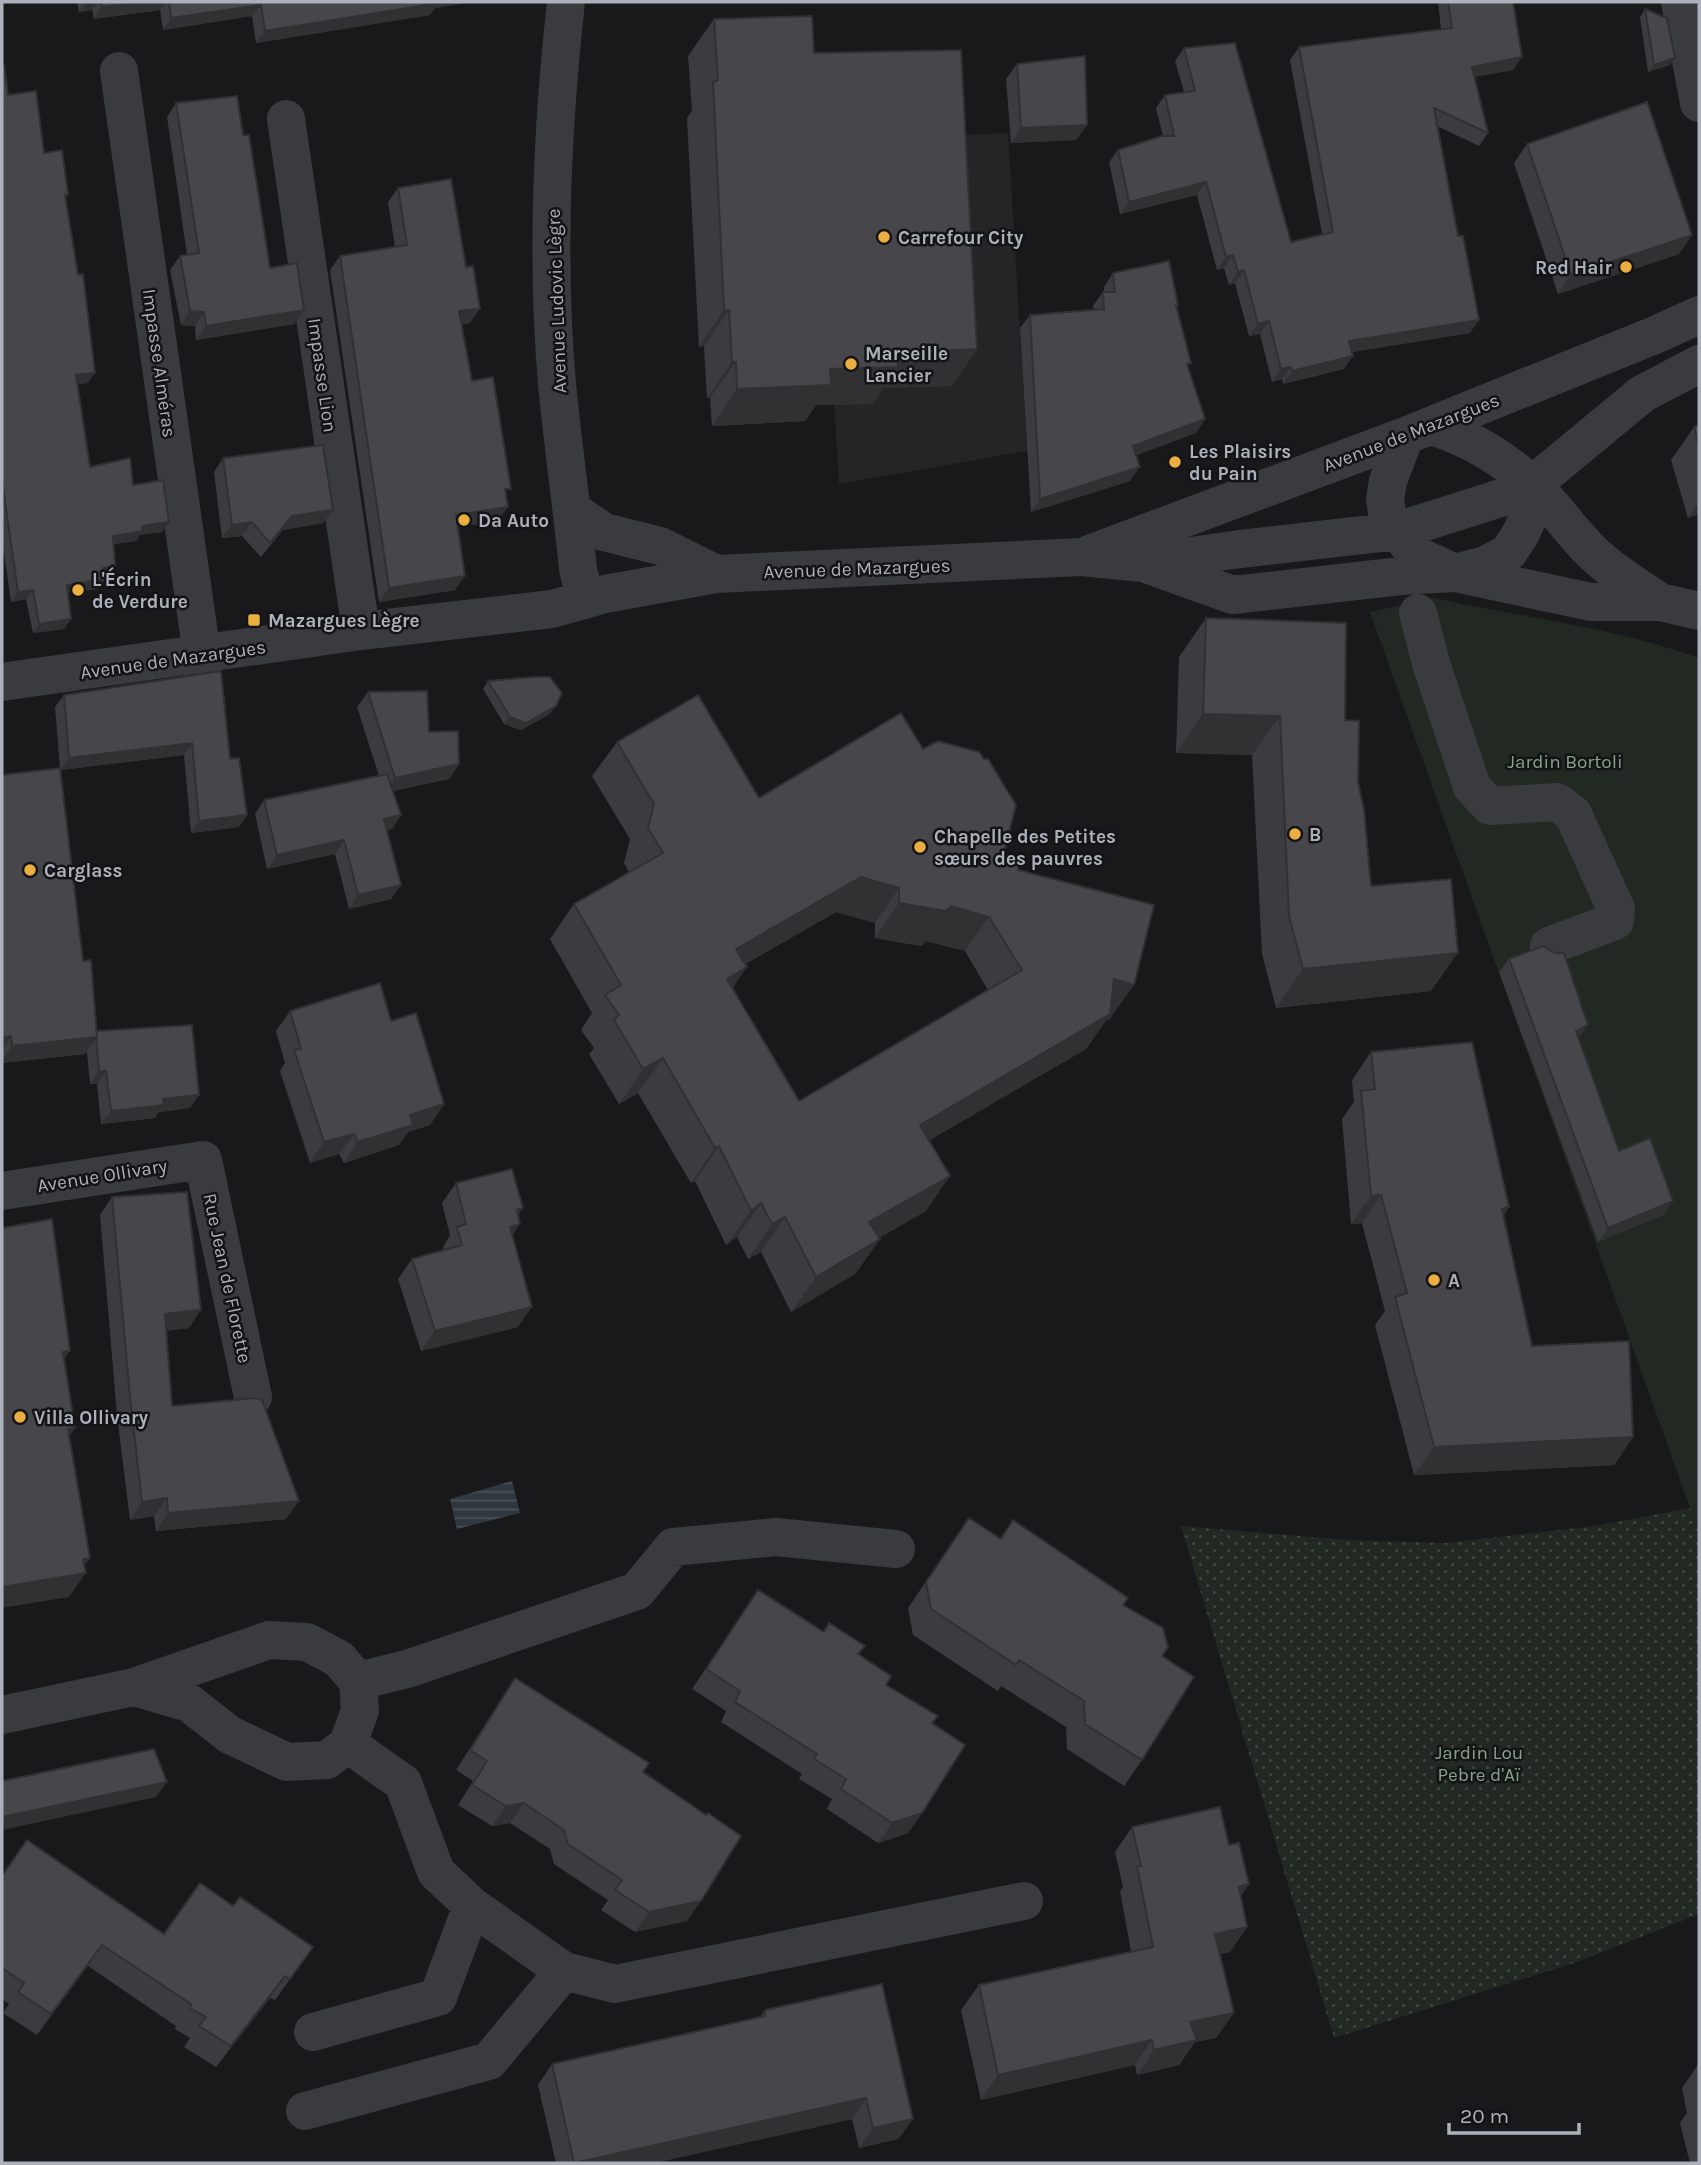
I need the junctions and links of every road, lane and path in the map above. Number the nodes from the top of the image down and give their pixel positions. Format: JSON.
{"nodes":[{"id":1,"x":566,"y":2,"type":"edge"},
{"id":2,"x":1680,"y":2,"type":"edge"},
{"id":3,"x":119,"y":71,"type":"dead end"},
{"id":4,"x":1699,"y":103,"type":"edge"},
{"id":5,"x":286,"y":119,"type":"dead end"},
{"id":6,"x":1699,"y":315,"type":"edge"},
{"id":7,"x":1699,"y":363,"type":"edge"},
{"id":8,"x":1418,"y":431,"type":"junction"},
{"id":9,"x":1532,"y":485,"type":"junction"},
{"id":10,"x":572,"y":510,"type":"junction"},
{"id":11,"x":1397,"y":531,"type":"junction"},
{"id":12,"x":1081,"y":557,"type":"junction"},
{"id":13,"x":1143,"y":563,"type":"junction"},
{"id":14,"x":1455,"y":573,"type":"junction"},
{"id":15,"x":716,"y":574,"type":"junction"},
{"id":16,"x":585,"y":599,"type":"junction"},
{"id":17,"x":1660,"y":602,"type":"junction"},
{"id":18,"x":1699,"y":611,"type":"edge"},
{"id":19,"x":1418,"y":613,"type":"dead end"},
{"id":20,"x":361,"y":631,"type":"junction"},
{"id":21,"x":202,"y":655,"type":"junction"},
{"id":22,"x":2,"y":682,"type":"edge"},
{"id":23,"x":1549,"y":946,"type":"edge"},
{"id":24,"x":203,"y":1160,"type":"joint"},
{"id":25,"x":2,"y":1191,"type":"edge"},
{"id":26,"x":253,"y":1397,"type":"edge"},
{"id":27,"x":896,"y":1549,"type":"dead end"},
{"id":28,"x":358,"y":1681,"type":"junction"},
{"id":29,"x":134,"y":1687,"type":"junction"},
{"id":30,"x":2,"y":1715,"type":"edge"},
{"id":31,"x":348,"y":1744,"type":"junction"},
{"id":32,"x":1024,"y":1901,"type":"dead end"},
{"id":33,"x":472,"y":1906,"type":"junction"},
{"id":34,"x":564,"y":1970,"type":"junction"},
{"id":35,"x":313,"y":2032,"type":"dead end"},
{"id":36,"x":304,"y":2111,"type":"dead end"}],
"edges":[{"from":1,"to":10,"type":"street","name":"Avenue Ludovic Lègre"},
{"from":2,"to":4,"type":"street"},
{"from":3,"to":21,"type":"street","name":"Impasse Alméras"},
{"from":5,"to":20,"type":"street","name":"Impasse Lion"},
{"from":6,"to":8,"type":"street","name":"Avenue de Mazargues"},
{"from":7,"to":9,"type":"street","name":"Avenue de Mazargues"},
{"from":8,"to":9,"type":"street"},
{"from":8,"to":11,"type":"street"},
{"from":8,"to":12,"type":"street","name":"Avenue de Mazargues"},
{"from":9,"to":11,"type":"street","name":"Avenue de Mazargues"},
{"from":9,"to":14,"type":"street","name":"Avenue de Mazargues"},
{"from":9,"to":17,"type":"street"},
{"from":10,"to":15,"type":"street","name":"Avenue de Mazargues"},
{"from":10,"to":16,"type":"street","name":"Avenue Ludovic Lègre"},
{"from":11,"to":13,"type":"street","name":"Avenue de Mazargues"},
{"from":11,"to":14,"type":"street"},
{"from":12,"to":13,"type":"street","name":"Avenue de Mazargues"},
{"from":12,"to":15,"type":"street","name":"Avenue de Mazargues"},
{"from":13,"to":14,"type":"street","name":"Avenue de Mazargues"},
{"from":14,"to":17,"type":"street"},
{"from":15,"to":16,"type":"street","name":"Avenue de Mazargues"},
{"from":16,"to":20,"type":"street","name":"Avenue de Mazargues"},
{"from":17,"to":18,"type":"street"},
{"from":19,"to":23,"type":"street"},
{"from":20,"to":21,"type":"street","name":"Avenue de Mazargues"},
{"from":21,"to":22,"type":"street","name":"Avenue de Mazargues"},
{"from":24,"to":25,"type":"street","name":"Avenue Ollivary"},
{"from":24,"to":26,"type":"street","name":"Rue Jean de Florette"},
{"from":27,"to":28,"type":"street"},
{"from":28,"to":29,"type":"street"},
{"from":28,"to":31,"type":"street"},
{"from":29,"to":30,"type":"street"},
{"from":29,"to":31,"type":"street"},
{"from":31,"to":33,"type":"street"},
{"from":32,"to":34,"type":"street"},
{"from":33,"to":34,"type":"street"},
{"from":33,"to":35,"type":"street"},
{"from":34,"to":36,"type":"street"}]}
